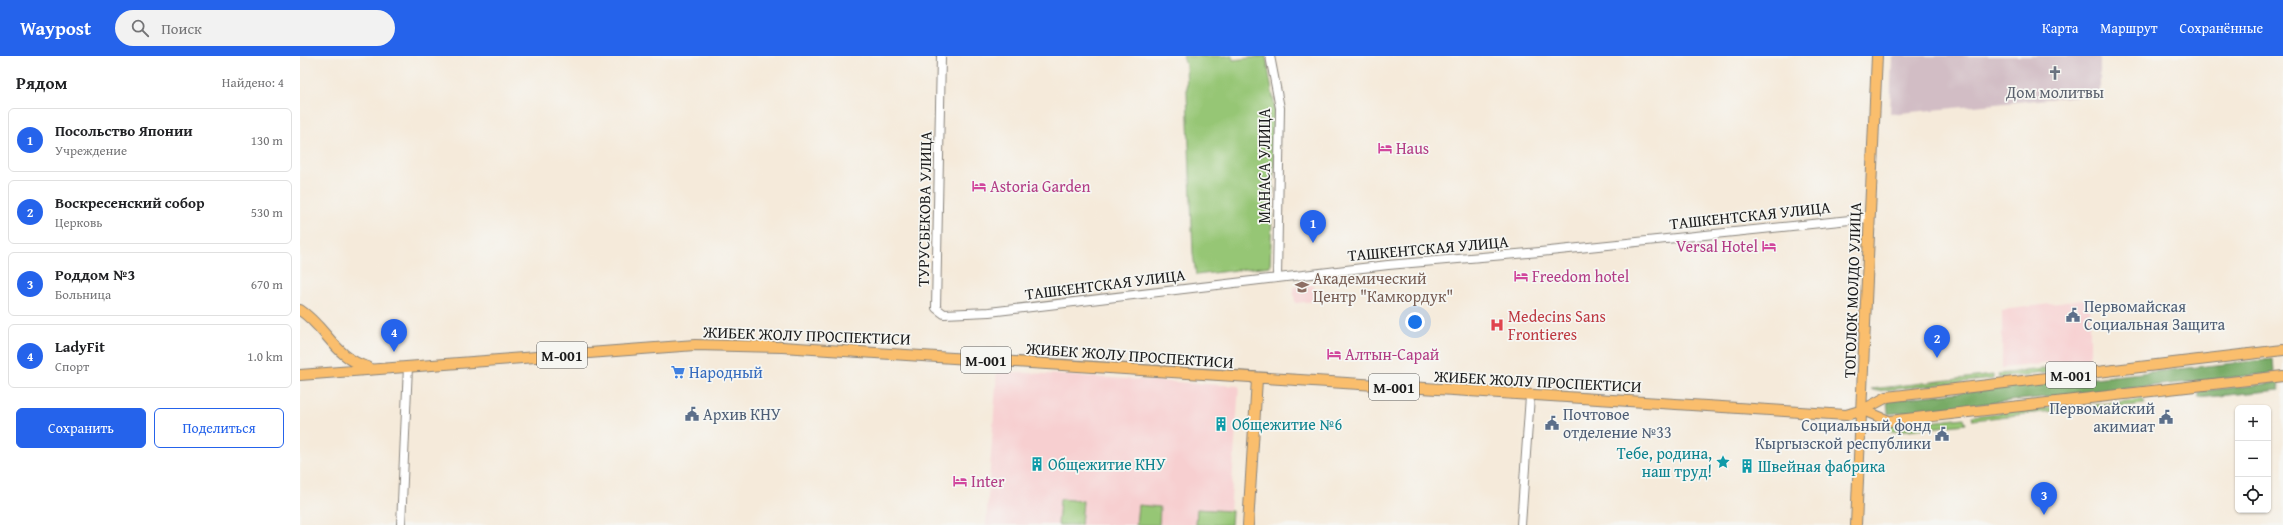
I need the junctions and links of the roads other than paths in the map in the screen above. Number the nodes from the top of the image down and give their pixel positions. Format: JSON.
{"nodes":[{"id":1,"x":941,"y":56,"type":"edge"},
{"id":2,"x":1270,"y":56,"type":"edge"},
{"id":3,"x":1878,"y":56,"type":"edge"},
{"id":4,"x":1869,"y":218,"type":"junction"},
{"id":5,"x":1277,"y":277,"type":"junction"},
{"id":6,"x":300,"y":310,"type":"edge"},
{"id":7,"x":989,"y":312,"type":"joint"},
{"id":8,"x":2283,"y":350,"type":"edge"},
{"id":9,"x":408,"y":366,"type":"junction"},
{"id":10,"x":372,"y":368,"type":"junction"},
{"id":11,"x":300,"y":375,"type":"edge"},
{"id":12,"x":2283,"y":376,"type":"edge"},
{"id":13,"x":1257,"y":379,"type":"junction"},
{"id":14,"x":1530,"y":396,"type":"junction"},
{"id":15,"x":1863,"y":410,"type":"junction"},
{"id":16,"x":401,"y":525,"type":"edge"},
{"id":17,"x":1248,"y":525,"type":"edge"},
{"id":18,"x":1521,"y":525,"type":"edge"},
{"id":19,"x":1856,"y":525,"type":"edge"}],
"edges":[{"from":1,"to":7,"type":"street","name":"ТУРУСБЕКОВА УЛИЦА"},
{"from":2,"to":5,"type":"street","name":"МАНАСА УЛИЦА"},
{"from":3,"to":4,"type":"main road","name":"ТОГОЛОК МОЛДО УЛИЦА"},
{"from":4,"to":5,"type":"street","name":"ТАШКЕНТСКАЯ УЛИЦА"},
{"from":4,"to":15,"type":"main road","name":"ТОГОЛОК МОЛДО УЛИЦА"},
{"from":5,"to":7,"type":"street","name":"ТАШКЕНТСКАЯ УЛИЦА"},
{"from":6,"to":10,"type":"main road","name":"ЖИБЕК ЖОЛУ ПРОСПЕКТИСИ","number":"М-001"},
{"from":8,"to":15,"type":"main road","name":"ЖИБЕК ЖОЛУ ПРОСПЕКТИСИ","number":"М-001"},
{"from":9,"to":10,"type":"main road","name":"ЖИБЕК ЖОЛУ ПРОСПЕКТИСИ","number":"М-001"},
{"from":9,"to":13,"type":"main road","name":"ЖИБЕК ЖОЛУ ПРОСПЕКТИСИ","number":"М-001"},
{"from":9,"to":16,"type":"street"},
{"from":10,"to":11,"type":"main road","name":"ЖИБЕК ЖОЛУ ПРОСПЕКТИСИ","number":"М-001"},
{"from":12,"to":15,"type":"main road","number":"М-001"},
{"from":13,"to":14,"type":"main road","name":"ЖИБЕК ЖОЛУ ПРОСПЕКТИСИ","number":"М-001"},
{"from":13,"to":17,"type":"main road"},
{"from":14,"to":15,"type":"main road","name":"ЖИБЕК ЖОЛУ ПРОСПЕКТИСИ","number":"М-001"},
{"from":14,"to":18,"type":"street"},
{"from":15,"to":19,"type":"main road","name":"ТОГОЛОК МОЛДО УЛИЦА"}]}
